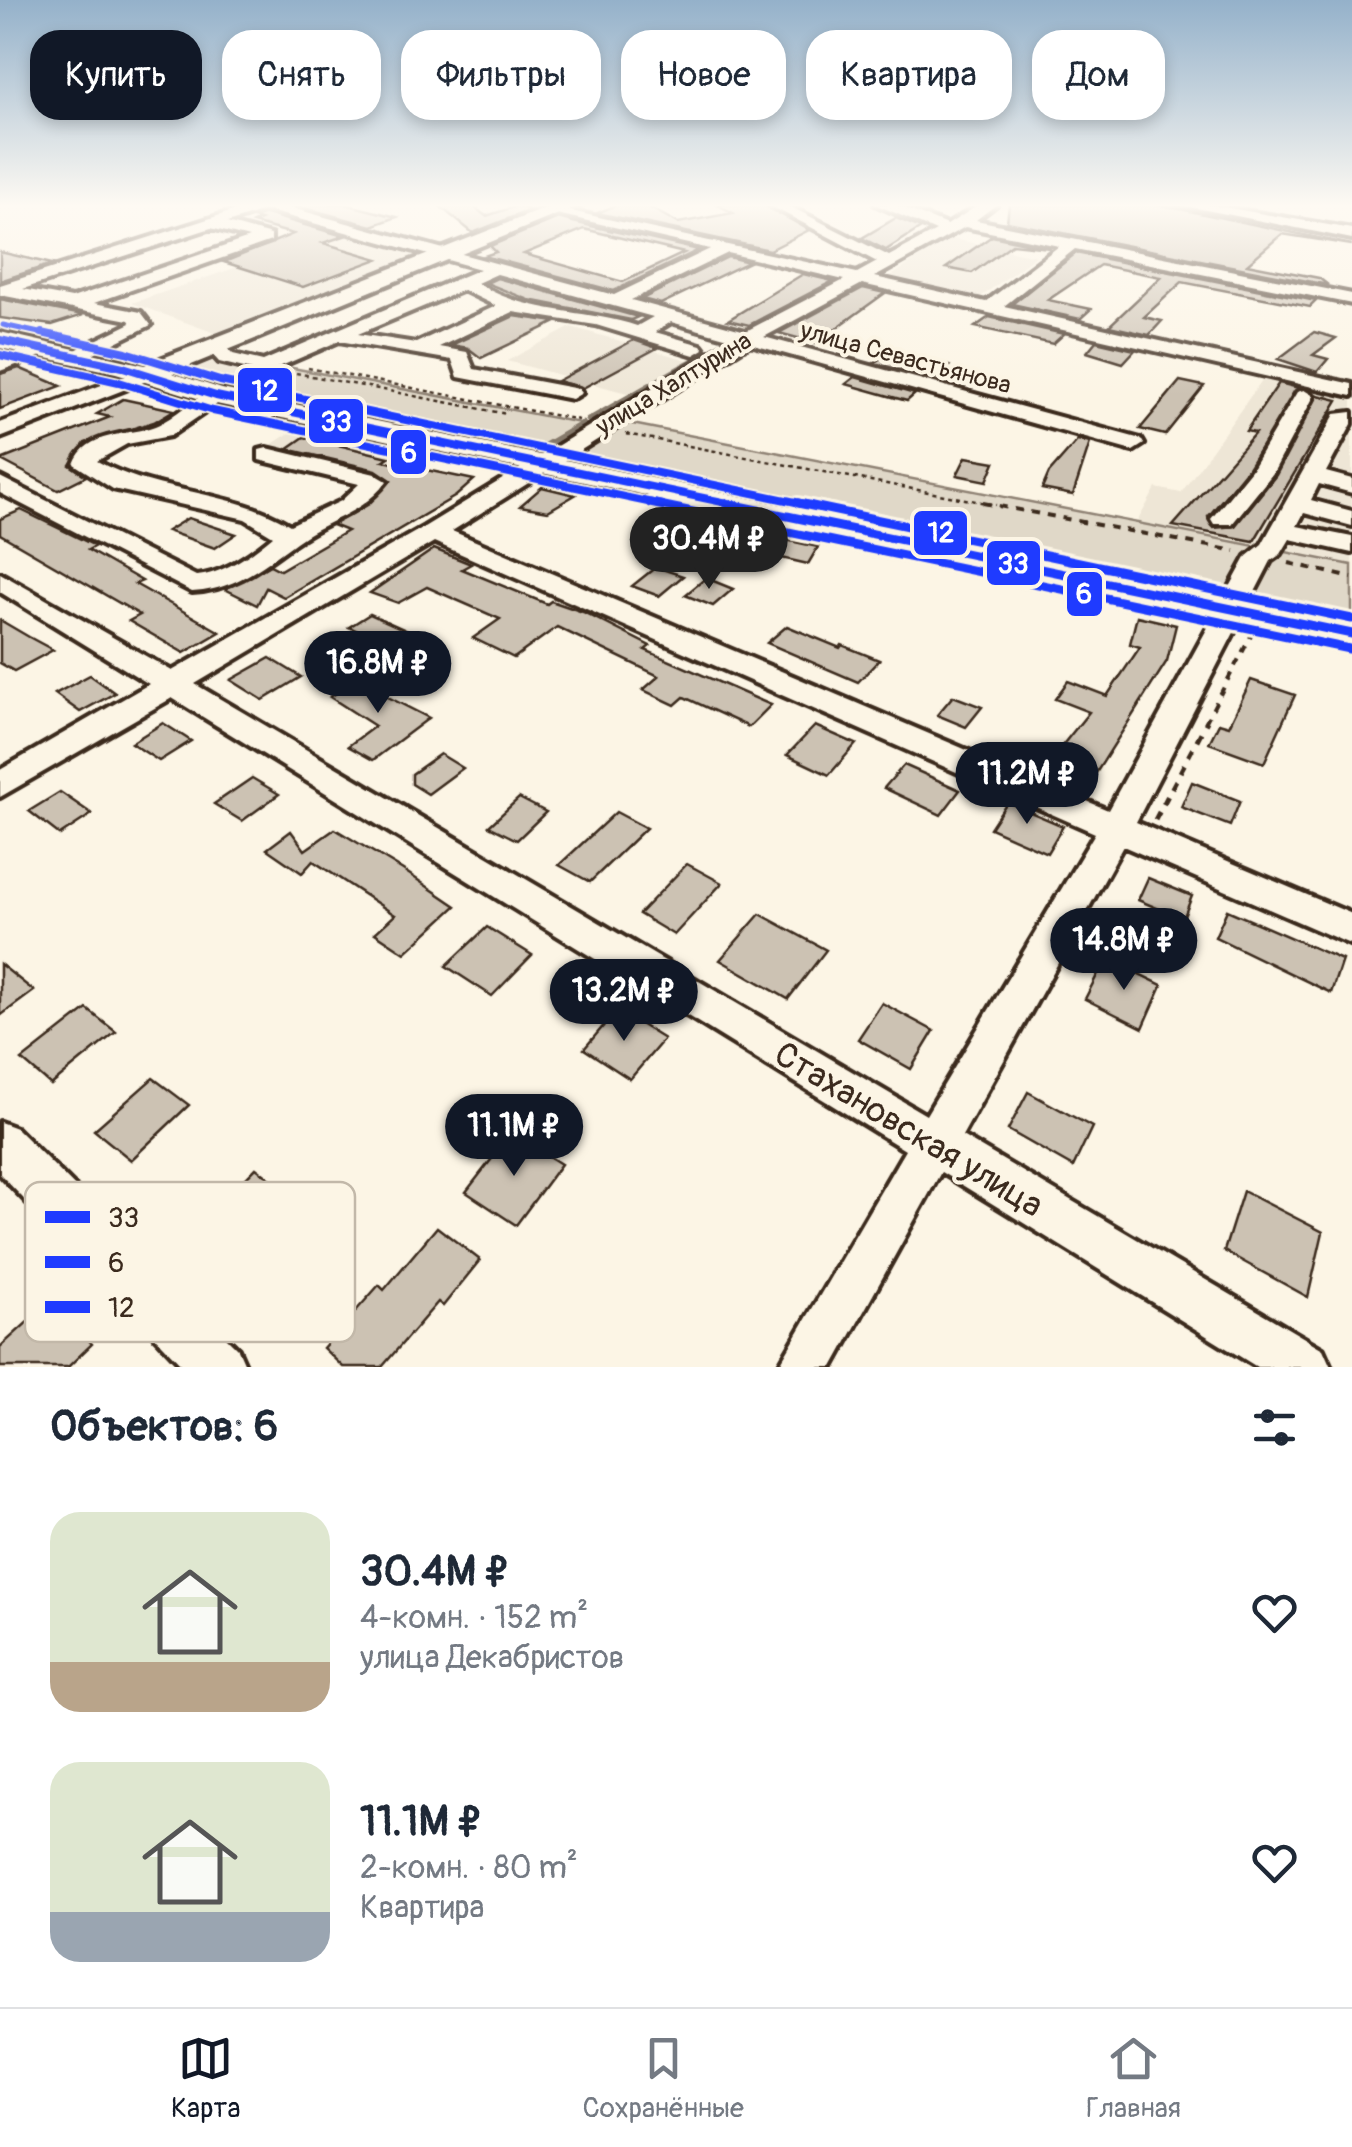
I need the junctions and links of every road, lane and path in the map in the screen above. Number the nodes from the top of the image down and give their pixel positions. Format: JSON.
{"nodes":[{"id":1,"x":71,"y":268,"type":"edge"},
{"id":2,"x":178,"y":268,"type":"edge"},
{"id":3,"x":418,"y":268,"type":"edge"},
{"id":4,"x":485,"y":268,"type":"edge"},
{"id":5,"x":684,"y":268,"type":"edge"},
{"id":6,"x":813,"y":268,"type":"edge"},
{"id":7,"x":876,"y":268,"type":"edge"},
{"id":8,"x":1040,"y":268,"type":"edge"},
{"id":9,"x":1193,"y":268,"type":"edge"},
{"id":10,"x":492,"y":270,"type":"junction"},
{"id":11,"x":855,"y":277,"type":"junction"},
{"id":12,"x":465,"y":283,"type":"junction"},
{"id":13,"x":1,"y":290,"type":"edge"},
{"id":14,"x":40,"y":297,"type":"junction"},
{"id":15,"x":1352,"y":299,"type":"edge"},
{"id":16,"x":612,"y":303,"type":"junction"},
{"id":17,"x":73,"y":304,"type":"junction"},
{"id":18,"x":512,"y":306,"type":"junction"},
{"id":19,"x":990,"y":307,"type":"junction"},
{"id":20,"x":0,"y":316,"type":"edge"},
{"id":21,"x":666,"y":318,"type":"junction"},
{"id":22,"x":639,"y":334,"type":"junction"},
{"id":23,"x":341,"y":336,"type":"junction"},
{"id":24,"x":0,"y":340,"type":"edge"},
{"id":25,"x":744,"y":340,"type":"junction"},
{"id":26,"x":216,"y":346,"type":"junction"},
{"id":27,"x":694,"y":349,"type":"dead end"},
{"id":28,"x":42,"y":350,"type":"junction"},
{"id":29,"x":416,"y":350,"type":"junction"},
{"id":30,"x":74,"y":356,"type":"junction"},
{"id":31,"x":0,"y":365,"type":"edge"},
{"id":32,"x":270,"y":365,"type":"junction"},
{"id":33,"x":147,"y":374,"type":"junction"},
{"id":34,"x":1352,"y":390,"type":"edge"},
{"id":35,"x":572,"y":394,"type":"dead end"},
{"id":36,"x":216,"y":396,"type":"junction"},
{"id":37,"x":1304,"y":396,"type":"dead end"},
{"id":38,"x":507,"y":414,"type":"dead end"},
{"id":39,"x":601,"y":425,"type":"junction"},
{"id":40,"x":1347,"y":426,"type":"edge"},
{"id":41,"x":0,"y":431,"type":"edge"},
{"id":42,"x":1133,"y":444,"type":"dead end"},
{"id":43,"x":1325,"y":452,"type":"junction"},
{"id":44,"x":267,"y":455,"type":"dead end"},
{"id":45,"x":1352,"y":459,"type":"edge"},
{"id":46,"x":545,"y":464,"type":"junction"},
{"id":47,"x":1261,"y":472,"type":"junction"},
{"id":48,"x":0,"y":484,"type":"edge"},
{"id":49,"x":1352,"y":486,"type":"edge"},
{"id":50,"x":1305,"y":488,"type":"junction"},
{"id":51,"x":1223,"y":519,"type":"dead end"},
{"id":52,"x":1352,"y":519,"type":"edge"},
{"id":53,"x":433,"y":532,"type":"junction"},
{"id":54,"x":289,"y":535,"type":"junction"},
{"id":55,"x":1352,"y":545,"type":"edge"},
{"id":56,"x":1276,"y":547,"type":"junction"},
{"id":57,"x":1352,"y":578,"type":"edge"},
{"id":58,"x":0,"y":582,"type":"edge"},
{"id":59,"x":1246,"y":611,"type":"junction"},
{"id":60,"x":1352,"y":634,"type":"edge"},
{"id":61,"x":170,"y":687,"type":"junction"},
{"id":62,"x":0,"y":786,"type":"edge"},
{"id":63,"x":1130,"y":835,"type":"junction"},
{"id":64,"x":1352,"y":930,"type":"edge"},
{"id":65,"x":932,"y":1142,"type":"junction"},
{"id":66,"x":0,"y":1143,"type":"edge"},
{"id":67,"x":38,"y":1182,"type":"edge"},
{"id":68,"x":195,"y":1342,"type":"edge"},
{"id":69,"x":220,"y":1367,"type":"edge"},
{"id":70,"x":804,"y":1367,"type":"edge"},
{"id":71,"x":1305,"y":1367,"type":"edge"}],
"edges":[{"from":1,"to":13,"type":"street"},
{"from":2,"to":17,"type":"street"},
{"from":3,"to":26,"type":"main road"},
{"from":4,"to":10,"type":"street","name":"улица Севастьянова"},
{"from":5,"to":16,"type":"street"},
{"from":6,"to":11,"type":"street"},
{"from":7,"to":11,"type":"street","name":"улица Халтурина"},
{"from":8,"to":19,"type":"street"},
{"from":9,"to":15,"type":"street"},
{"from":10,"to":12,"type":"street"},
{"from":10,"to":16,"type":"street","name":"улица Севастьянова"},
{"from":11,"to":19,"type":"street"},
{"from":11,"to":25,"type":"street","name":"улица Халтурина"},
{"from":12,"to":18,"type":"street"},
{"from":12,"to":23,"type":"street"},
{"from":13,"to":14,"type":"street"},
{"from":14,"to":17,"type":"street"},
{"from":14,"to":20,"type":"street"},
{"from":16,"to":21,"type":"street","name":"улица Севастьянова"},
{"from":17,"to":30,"type":"street"},
{"from":18,"to":22,"type":"street"},
{"from":18,"to":29,"type":"street"},
{"from":19,"to":34,"type":"street"},
{"from":21,"to":22,"type":"street"},
{"from":21,"to":25,"type":"street","name":"улица Севастьянова"},
{"from":22,"to":27,"type":"street"},
{"from":23,"to":29,"type":"street"},
{"from":23,"to":32,"type":"street"},
{"from":24,"to":28,"type":"main road"},
{"from":25,"to":39,"type":"street","name":"улица Халтурина"},
{"from":25,"to":42,"type":"street","name":"улица Севастьянова"},
{"from":26,"to":32,"type":"street"},
{"from":26,"to":33,"type":"main road"},
{"from":28,"to":30,"type":"main road"},
{"from":28,"to":31,"type":"street"},
{"from":29,"to":35,"type":"street"},
{"from":30,"to":33,"type":"main road"},
{"from":32,"to":38,"type":"path"},
{"from":32,"to":39,"type":"path"},
{"from":33,"to":36,"type":"main road"},
{"from":33,"to":41,"type":"street"},
{"from":36,"to":46,"type":"main road"},
{"from":36,"to":54,"type":"street"},
{"from":37,"to":47,"type":"street"},
{"from":39,"to":46,"type":"street","name":"улица Халтурина"},
{"from":39,"to":56,"type":"path"},
{"from":40,"to":43,"type":"street"},
{"from":43,"to":45,"type":"street"},
{"from":43,"to":50,"type":"street"},
{"from":44,"to":54,"type":"street"},
{"from":46,"to":53,"type":"street","name":"улица Халтурина"},
{"from":46,"to":59,"type":"main road"},
{"from":47,"to":50,"type":"street"},
{"from":47,"to":51,"type":"street"},
{"from":48,"to":54,"type":"street"},
{"from":49,"to":50,"type":"street"},
{"from":50,"to":52,"type":"street"},
{"from":50,"to":56,"type":"street"},
{"from":53,"to":61,"type":"street","name":"улица Халтурина"},
{"from":53,"to":63,"type":"street"},
{"from":55,"to":56,"type":"street"},
{"from":56,"to":57,"type":"path"},
{"from":56,"to":59,"type":"street"},
{"from":58,"to":61,"type":"street","name":"Стахановская улица"},
{"from":59,"to":60,"type":"main road"},
{"from":59,"to":63,"type":"street"},
{"from":59,"to":63,"type":"path"},
{"from":61,"to":62,"type":"street","name":"улица Халтурина"},
{"from":61,"to":65,"type":"street","name":"Стахановская улица"},
{"from":63,"to":64,"type":"street"},
{"from":63,"to":65,"type":"street"},
{"from":65,"to":70,"type":"street"},
{"from":65,"to":71,"type":"street","name":"Стахановская улица"},
{"from":66,"to":67,"type":"street"},
{"from":68,"to":69,"type":"street"}]}
